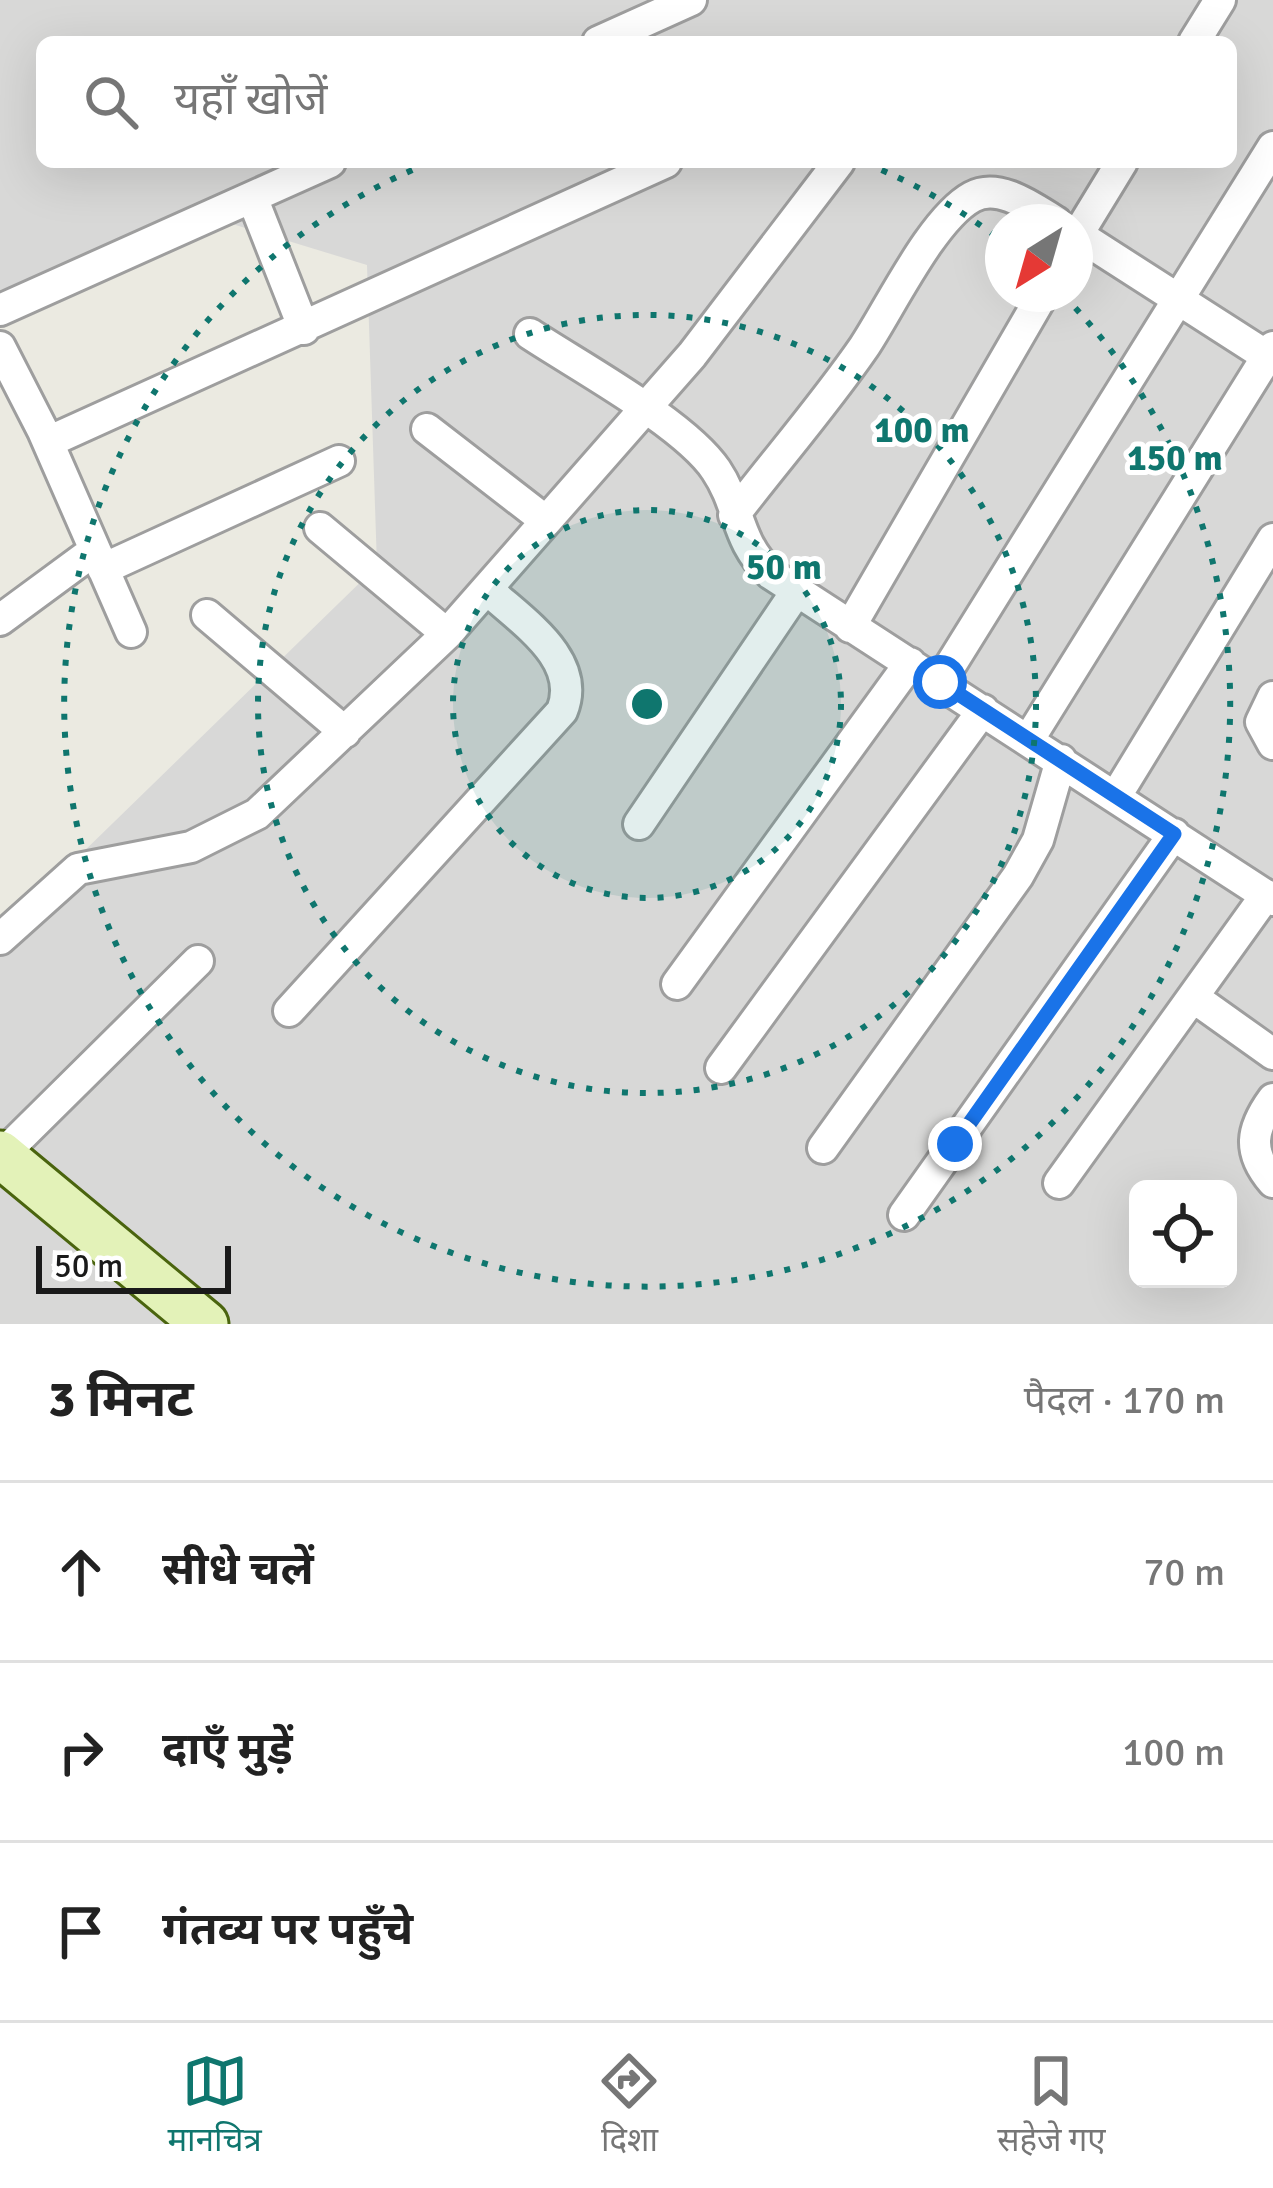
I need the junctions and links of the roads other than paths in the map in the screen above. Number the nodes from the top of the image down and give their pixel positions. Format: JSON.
{"nodes":[{"id":1,"x":691,"y":0,"type":"edge"},
{"id":2,"x":1220,"y":0,"type":"edge"},
{"id":3,"x":611,"y":36,"type":"edge"},
{"id":4,"x":1198,"y":36,"type":"edge"},
{"id":5,"x":1273,"y":147,"type":"edge"},
{"id":6,"x":317,"y":168,"type":"edge"},
{"id":7,"x":653,"y":168,"type":"edge"},
{"id":8,"x":834,"y":168,"type":"edge"},
{"id":9,"x":1117,"y":168,"type":"edge"},
{"id":10,"x":252,"y":197,"type":"junction"},
{"id":11,"x":1020,"y":204,"type":"edge"},
{"id":12,"x":1091,"y":204,"type":"edge"},
{"id":13,"x":1093,"y":246,"type":"edge"},
{"id":14,"x":1180,"y":300,"type":"junction"},
{"id":15,"x":0,"y":310,"type":"edge"},
{"id":16,"x":1033,"y":312,"type":"edge"},
{"id":17,"x":304,"y":329,"type":"junction"},
{"id":18,"x":530,"y":334,"type":"dead end"},
{"id":19,"x":0,"y":347,"type":"edge"},
{"id":20,"x":1271,"y":354,"type":"edge"},
{"id":21,"x":643,"y":410,"type":"junction"},
{"id":22,"x":427,"y":429,"type":"dead end"},
{"id":23,"x":48,"y":442,"type":"junction"},
{"id":24,"x":339,"y":461,"type":"dead end"},
{"id":25,"x":734,"y":515,"type":"junction"},
{"id":26,"x":546,"y":521,"type":"junction"},
{"id":27,"x":320,"y":528,"type":"dead end"},
{"id":28,"x":1273,"y":539,"type":"edge"},
{"id":29,"x":99,"y":559,"type":"junction"},
{"id":30,"x":487,"y":589,"type":"junction"},
{"id":31,"x":796,"y":592,"type":"junction"},
{"id":32,"x":206,"y":615,"type":"dead end"},
{"id":33,"x":0,"y":620,"type":"edge"},
{"id":34,"x":850,"y":627,"type":"junction"},
{"id":35,"x":131,"y":632,"type":"dead end"},
{"id":36,"x":447,"y":634,"type":"junction"},
{"id":37,"x":910,"y":663,"type":"junction"},
{"id":38,"x":940,"y":682,"type":"junction"},
{"id":39,"x":1273,"y":698,"type":"edge"},
{"id":40,"x":983,"y":710,"type":"junction"},
{"id":41,"x":345,"y":731,"type":"junction"},
{"id":42,"x":1029,"y":740,"type":"junction"},
{"id":43,"x":1273,"y":744,"type":"edge"},
{"id":44,"x":1060,"y":760,"type":"junction"},
{"id":45,"x":1116,"y":796,"type":"junction"},
{"id":46,"x":639,"y":824,"type":"dead end"},
{"id":47,"x":1174,"y":834,"type":"junction"},
{"id":48,"x":1269,"y":898,"type":"edge"},
{"id":49,"x":0,"y":939,"type":"edge"},
{"id":50,"x":198,"y":961,"type":"dead end"},
{"id":51,"x":677,"y":984,"type":"dead end"},
{"id":52,"x":1193,"y":997,"type":"junction"},
{"id":53,"x":289,"y":1011,"type":"dead end"},
{"id":54,"x":1273,"y":1054,"type":"edge"},
{"id":55,"x":721,"y":1068,"type":"dead end"},
{"id":56,"x":1273,"y":1099,"type":"edge"},
{"id":57,"x":823,"y":1148,"type":"dead end"},
{"id":58,"x":1,"y":1154,"type":"edge"},
{"id":59,"x":1273,"y":1182,"type":"edge"},
{"id":60,"x":1059,"y":1183,"type":"dead end"},
{"id":61,"x":904,"y":1215,"type":"dead end"},
{"id":62,"x":205,"y":1324,"type":"edge"}],
"edges":[{"from":1,"to":3,"type":"street"},
{"from":2,"to":4,"type":"street"},
{"from":5,"to":14,"type":"street"},
{"from":6,"to":10,"type":"street"},
{"from":7,"to":17,"type":"street"},
{"from":8,"to":21,"type":"street"},
{"from":9,"to":12,"type":"street"},
{"from":10,"to":15,"type":"street"},
{"from":10,"to":17,"type":"street"},
{"from":11,"to":25,"type":"street"},
{"from":13,"to":14,"type":"street"},
{"from":14,"to":20,"type":"street"},
{"from":14,"to":38,"type":"street"},
{"from":16,"to":34,"type":"street"},
{"from":17,"to":23,"type":"street"},
{"from":18,"to":21,"type":"street"},
{"from":19,"to":23,"type":"street"},
{"from":20,"to":42,"type":"street"},
{"from":21,"to":25,"type":"street"},
{"from":21,"to":26,"type":"street"},
{"from":22,"to":26,"type":"street"},
{"from":23,"to":29,"type":"street"},
{"from":24,"to":29,"type":"street"},
{"from":25,"to":31,"type":"street"},
{"from":26,"to":30,"type":"street"},
{"from":27,"to":36,"type":"street"},
{"from":28,"to":45,"type":"street"},
{"from":29,"to":33,"type":"street"},
{"from":29,"to":35,"type":"street"},
{"from":30,"to":36,"type":"street"},
{"from":30,"to":53,"type":"street"},
{"from":31,"to":34,"type":"street"},
{"from":31,"to":46,"type":"street"},
{"from":32,"to":41,"type":"street"},
{"from":34,"to":37,"type":"street"},
{"from":36,"to":41,"type":"street"},
{"from":37,"to":38,"type":"street"},
{"from":37,"to":51,"type":"street"},
{"from":38,"to":40,"type":"street"},
{"from":39,"to":43,"type":"street"},
{"from":40,"to":42,"type":"street"},
{"from":40,"to":55,"type":"street"},
{"from":41,"to":49,"type":"street"},
{"from":42,"to":44,"type":"street"},
{"from":44,"to":45,"type":"street"},
{"from":44,"to":57,"type":"street"},
{"from":45,"to":47,"type":"street"},
{"from":47,"to":48,"type":"street"},
{"from":47,"to":61,"type":"street"},
{"from":48,"to":52,"type":"street"},
{"from":50,"to":58,"type":"street"},
{"from":52,"to":54,"type":"street"},
{"from":52,"to":60,"type":"street"},
{"from":56,"to":59,"type":"street"},
{"from":58,"to":62,"type":"street"}]}
